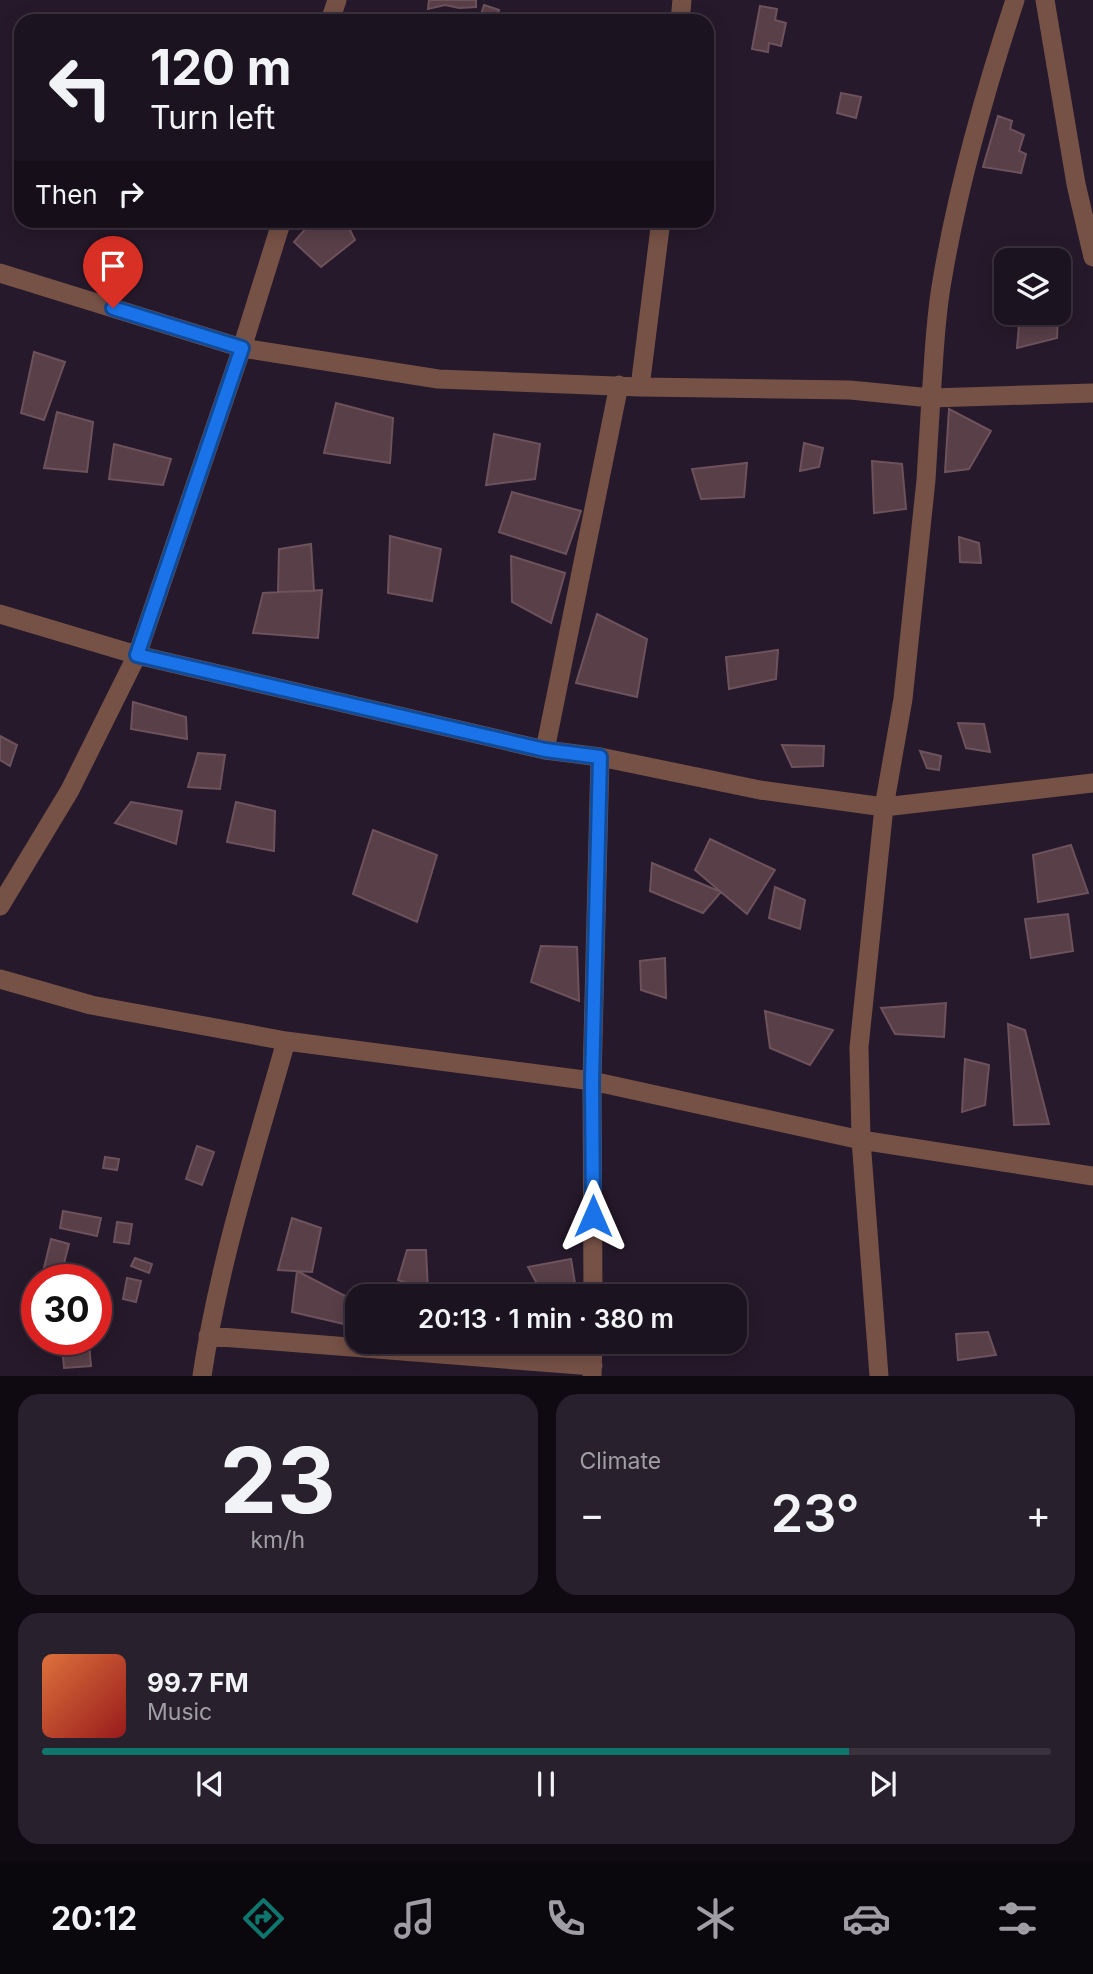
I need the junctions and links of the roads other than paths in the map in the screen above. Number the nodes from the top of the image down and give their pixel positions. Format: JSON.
{"nodes":[{"id":1,"x":1015,"y":0,"type":"edge"},
{"id":2,"x":1045,"y":0,"type":"edge"},
{"id":3,"x":280,"y":228,"type":"edge"},
{"id":4,"x":660,"y":228,"type":"edge"},
{"id":5,"x":1093,"y":257,"type":"edge"},
{"id":6,"x":0,"y":273,"type":"edge"},
{"id":7,"x":242,"y":348,"type":"junction"},
{"id":8,"x":619,"y":385,"type":"junction"},
{"id":9,"x":640,"y":387,"type":"junction"},
{"id":10,"x":1093,"y":393,"type":"edge"},
{"id":11,"x":931,"y":398,"type":"junction"},
{"id":12,"x":0,"y":614,"type":"edge"},
{"id":13,"x":137,"y":655,"type":"junction"},
{"id":14,"x":545,"y":750,"type":"junction"},
{"id":15,"x":600,"y":757,"type":"junction"},
{"id":16,"x":1093,"y":783,"type":"edge"},
{"id":17,"x":884,"y":807,"type":"junction"},
{"id":18,"x":0,"y":906,"type":"edge"},
{"id":19,"x":0,"y":979,"type":"edge"},
{"id":20,"x":286,"y":1041,"type":"junction"},
{"id":21,"x":592,"y":1081,"type":"junction"},
{"id":22,"x":860,"y":1140,"type":"junction"},
{"id":23,"x":1093,"y":1176,"type":"edge"},
{"id":24,"x":593,"y":1284,"type":"edge"},
{"id":25,"x":208,"y":1336,"type":"junction"},
{"id":26,"x":593,"y":1371,"type":"edge"},
{"id":27,"x":202,"y":1376,"type":"edge"},
{"id":28,"x":879,"y":1376,"type":"edge"}],
"edges":[{"from":1,"to":11,"type":"street"},
{"from":2,"to":5,"type":"street"},
{"from":3,"to":7,"type":"street"},
{"from":4,"to":9,"type":"street"},
{"from":6,"to":7,"type":"street"},
{"from":7,"to":8,"type":"street"},
{"from":7,"to":13,"type":"street"},
{"from":8,"to":9,"type":"street"},
{"from":8,"to":14,"type":"street"},
{"from":9,"to":11,"type":"street"},
{"from":10,"to":11,"type":"street"},
{"from":11,"to":17,"type":"street"},
{"from":12,"to":13,"type":"street"},
{"from":13,"to":14,"type":"street"},
{"from":13,"to":18,"type":"street"},
{"from":14,"to":15,"type":"street"},
{"from":15,"to":17,"type":"street"},
{"from":15,"to":21,"type":"street"},
{"from":16,"to":17,"type":"street"},
{"from":17,"to":22,"type":"street"},
{"from":19,"to":20,"type":"street"},
{"from":20,"to":21,"type":"street"},
{"from":20,"to":25,"type":"street"},
{"from":21,"to":22,"type":"street"},
{"from":21,"to":24,"type":"street"},
{"from":22,"to":23,"type":"street"},
{"from":22,"to":28,"type":"street"},
{"from":25,"to":26,"type":"street"},
{"from":25,"to":27,"type":"street"}]}
